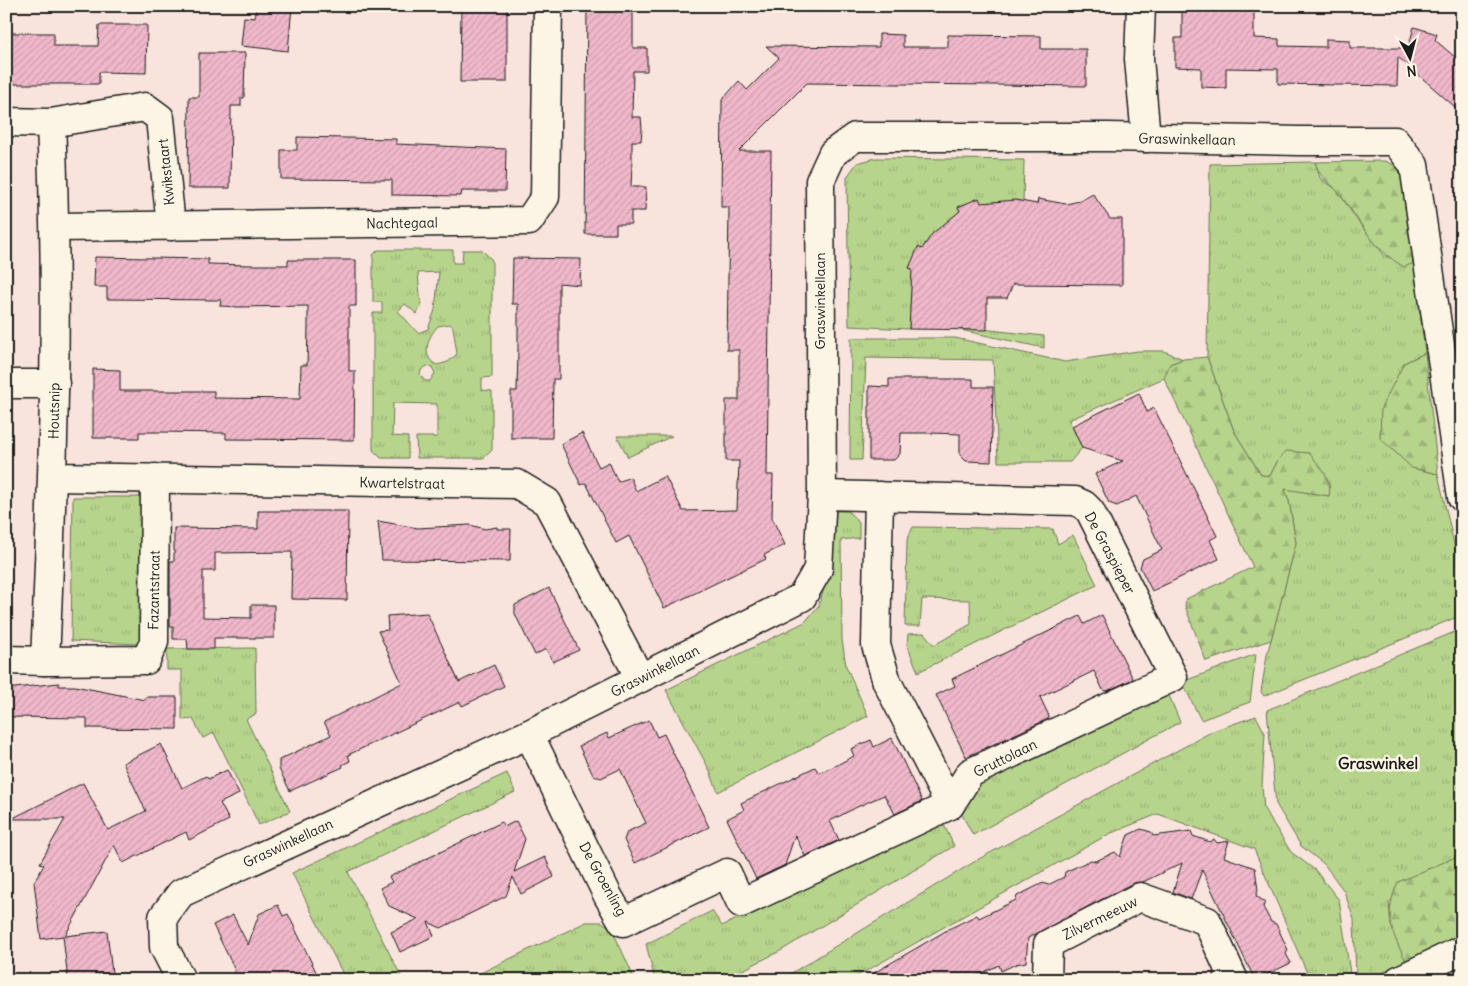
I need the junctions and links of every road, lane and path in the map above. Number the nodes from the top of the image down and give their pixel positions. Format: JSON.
{"nodes":[{"id":1,"x":548,"y":6,"type":"edge"},
{"id":2,"x":1141,"y":6,"type":"edge"},
{"id":3,"x":6,"y":122,"type":"edge"},
{"id":4,"x":52,"y":123,"type":"junction"},
{"id":5,"x":1146,"y":138,"type":"junction"},
{"id":6,"x":171,"y":226,"type":"junction"},
{"id":7,"x":56,"y":227,"type":"junction"},
{"id":8,"x":6,"y":384,"type":"edge"},
{"id":9,"x":55,"y":384,"type":"junction"},
{"id":10,"x":53,"y":476,"type":"junction"},
{"id":11,"x":155,"y":478,"type":"junction"},
{"id":12,"x":822,"y":496,"type":"junction"},
{"id":13,"x":879,"y":496,"type":"junction"},
{"id":14,"x":1462,"y":497,"type":"edge"},
{"id":15,"x":6,"y":660,"type":"edge"},
{"id":16,"x":45,"y":661,"type":"junction"},
{"id":17,"x":1174,"y":677,"type":"joint"},
{"id":18,"x":640,"y":678,"type":"junction"},
{"id":19,"x":530,"y":734,"type":"junction"},
{"id":20,"x":950,"y":805,"type":"junction"},
{"id":21,"x":1462,"y":950,"type":"edge"},
{"id":22,"x":181,"y":980,"type":"edge"},
{"id":23,"x":1047,"y":980,"type":"edge"},
{"id":24,"x":1228,"y":980,"type":"edge"},
{"id":25,"x":1398,"y":980,"type":"edge"}],
"edges":[{"from":1,"to":6,"type":"street","name":"Nachtegaal"},
{"from":2,"to":5,"type":"street"},
{"from":3,"to":4,"type":"street"},
{"from":4,"to":6,"type":"street","name":"Kwikstaart"},
{"from":4,"to":7,"type":"street","name":"Houtsnip"},
{"from":5,"to":12,"type":"street","name":"Graswinkellaan"},
{"from":5,"to":14,"type":"street","name":"Graswinkellaan"},
{"from":6,"to":7,"type":"street","name":"Nachtegaal"},
{"from":7,"to":9,"type":"street","name":"Houtsnip"},
{"from":8,"to":9,"type":"street"},
{"from":9,"to":10,"type":"street","name":"Houtsnip"},
{"from":10,"to":11,"type":"street","name":"Kwartelstraat"},
{"from":10,"to":16,"type":"street","name":"Houtsnip"},
{"from":11,"to":16,"type":"street","name":"Fazantstraat"},
{"from":11,"to":18,"type":"street","name":"Kwartelstraat"},
{"from":12,"to":13,"type":"street","name":"De Graspieper"},
{"from":12,"to":18,"type":"street","name":"Graswinkellaan"},
{"from":13,"to":17,"type":"street","name":"De Graspieper"},
{"from":13,"to":20,"type":"street"},
{"from":15,"to":16,"type":"street"},
{"from":17,"to":20,"type":"street","name":"Gruttolaan"},
{"from":18,"to":19,"type":"street","name":"Graswinkellaan"},
{"from":19,"to":20,"type":"street","name":"De Groenling"},
{"from":19,"to":22,"type":"street","name":"Graswinkellaan"},
{"from":21,"to":25,"type":"street"},
{"from":23,"to":24,"type":"street","name":"Zilvermeeuw"}]}
